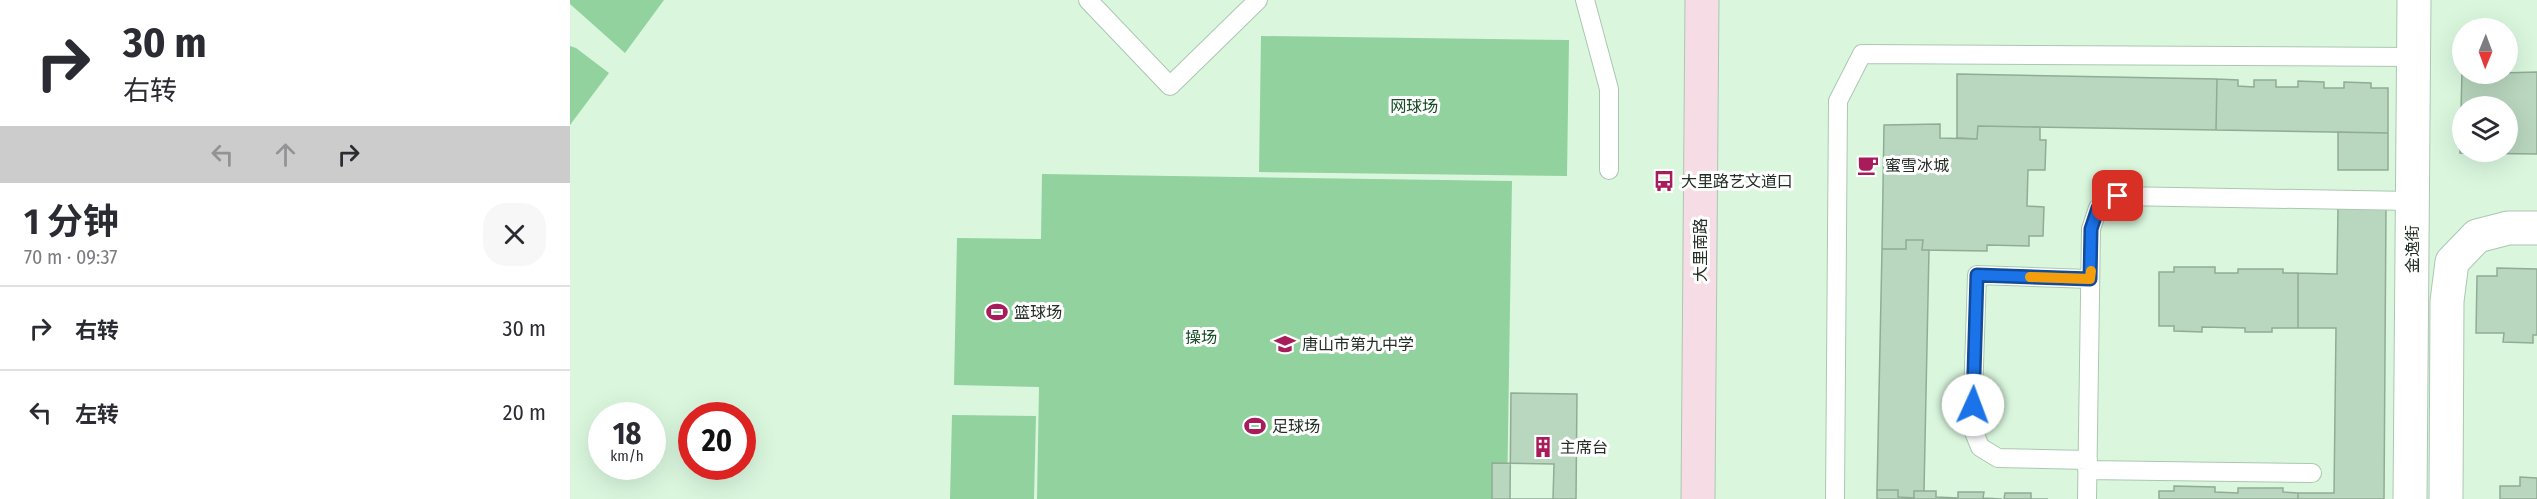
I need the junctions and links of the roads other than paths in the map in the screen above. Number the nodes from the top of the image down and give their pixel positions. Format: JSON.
{"nodes":[{"id":1,"x":1088,"y":0,"type":"edge"},
{"id":2,"x":1258,"y":0,"type":"edge"},
{"id":3,"x":1585,"y":0,"type":"edge"},
{"id":4,"x":1702,"y":0,"type":"edge"},
{"id":5,"x":2414,"y":0,"type":"edge"},
{"id":6,"x":2414,"y":57,"type":"junction"},
{"id":7,"x":1609,"y":170,"type":"dead end"},
{"id":8,"x":2412,"y":201,"type":"junction"},
{"id":9,"x":2537,"y":228,"type":"edge"},
{"id":10,"x":2090,"y":279,"type":"junction"},
{"id":11,"x":2088,"y":465,"type":"junction"},
{"id":12,"x":2312,"y":473,"type":"dead end"},
{"id":13,"x":1698,"y":499,"type":"edge"},
{"id":14,"x":1835,"y":499,"type":"edge"},
{"id":15,"x":2087,"y":499,"type":"edge"},
{"id":16,"x":2410,"y":499,"type":"edge"},
{"id":17,"x":2446,"y":499,"type":"edge"}],
"edges":[{"from":1,"to":2,"type":"lane"},
{"from":3,"to":7,"type":"lane"},
{"from":4,"to":13,"type":"main road","name":"大里南路"},
{"from":5,"to":6,"type":"street","name":"金逸街"},
{"from":6,"to":8,"type":"street","name":"金逸街"},
{"from":6,"to":14,"type":"lane"},
{"from":8,"to":10,"type":"lane"},
{"from":8,"to":16,"type":"street","name":"金逸街"},
{"from":9,"to":17,"type":"street"},
{"from":10,"to":11,"type":"lane"},
{"from":10,"to":11,"type":"lane"},
{"from":11,"to":12,"type":"lane"},
{"from":11,"to":15,"type":"lane"}]}
